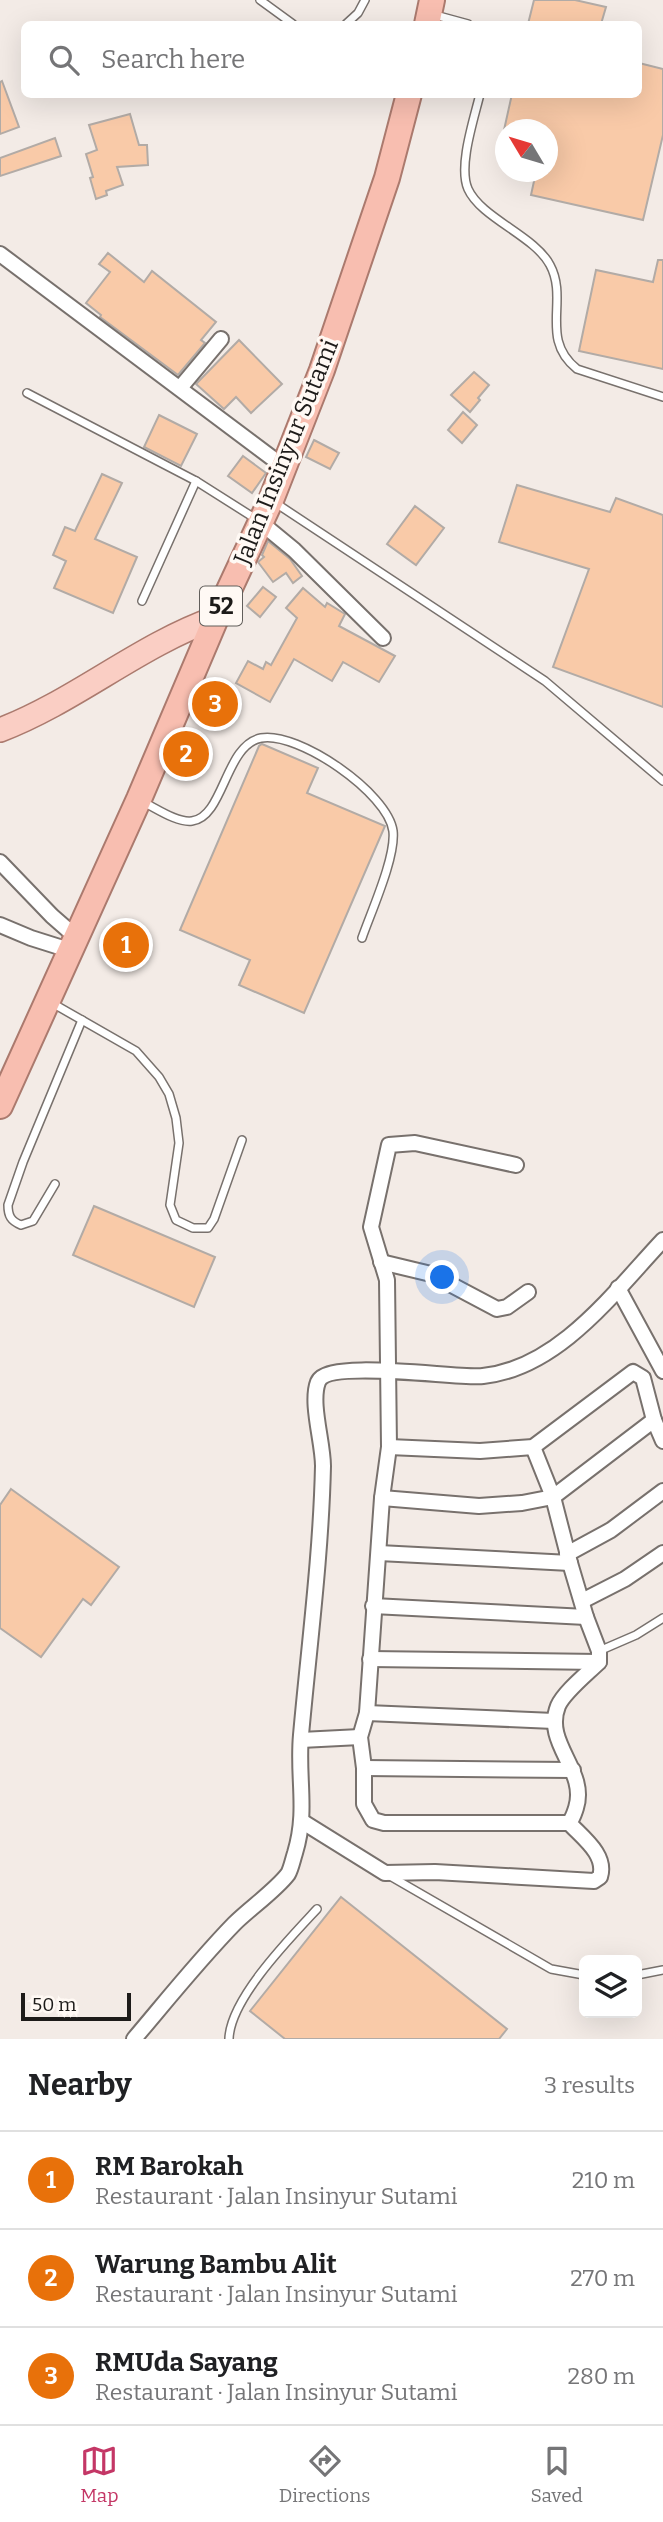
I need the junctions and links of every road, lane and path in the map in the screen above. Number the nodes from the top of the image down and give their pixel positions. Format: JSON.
{"nodes":[{"id":1,"x":260,"y":0,"type":"edge"},
{"id":2,"x":365,"y":0,"type":"edge"},
{"id":3,"x":430,"y":13,"type":"edge"},
{"id":4,"x":289,"y":21,"type":"edge"},
{"id":5,"x":349,"y":21,"type":"edge"},
{"id":6,"x":458,"y":21,"type":"edge"},
{"id":7,"x":408,"y":98,"type":"edge"},
{"id":8,"x":479,"y":98,"type":"edge"},
{"id":9,"x":0,"y":254,"type":"edge"},
{"id":10,"x":221,"y":339,"type":"dead end"},
{"id":11,"x":180,"y":388,"type":"junction"},
{"id":12,"x":27,"y":393,"type":"dead end"},
{"id":13,"x":663,"y":397,"type":"edge"},
{"id":14,"x":284,"y":467,"type":"junction"},
{"id":15,"x":196,"y":481,"type":"junction"},
{"id":16,"x":266,"y":511,"type":"junction"},
{"id":17,"x":142,"y":601,"type":"dead end"},
{"id":18,"x":216,"y":618,"type":"junction"},
{"id":19,"x":383,"y":638,"type":"dead end"},
{"id":20,"x":0,"y":730,"type":"edge"},
{"id":21,"x":663,"y":781,"type":"edge"},
{"id":22,"x":139,"y":800,"type":"junction"},
{"id":23,"x":0,"y":862,"type":"edge"},
{"id":24,"x":0,"y":925,"type":"edge"},
{"id":25,"x":362,"y":938,"type":"dead end"},
{"id":26,"x":72,"y":944,"type":"junction"},
{"id":27,"x":47,"y":1000,"type":"junction"},
{"id":28,"x":82,"y":1020,"type":"junction"},
{"id":29,"x":0,"y":1106,"type":"edge"},
{"id":30,"x":242,"y":1140,"type":"dead end"},
{"id":31,"x":516,"y":1165,"type":"dead end"},
{"id":32,"x":55,"y":1184,"type":"dead end"},
{"id":33,"x":663,"y":1240,"type":"edge"},
{"id":34,"x":381,"y":1262,"type":"junction"},
{"id":35,"x":618,"y":1288,"type":"junction"},
{"id":36,"x":528,"y":1292,"type":"dead end"},
{"id":37,"x":388,"y":1370,"type":"junction"},
{"id":38,"x":663,"y":1371,"type":"edge"},
{"id":39,"x":654,"y":1420,"type":"junction"},
{"id":40,"x":663,"y":1441,"type":"edge"},
{"id":41,"x":389,"y":1447,"type":"junction"},
{"id":42,"x":533,"y":1447,"type":"junction"},
{"id":43,"x":663,"y":1491,"type":"edge"},
{"id":44,"x":553,"y":1497,"type":"junction"},
{"id":45,"x":382,"y":1498,"type":"junction"},
{"id":46,"x":379,"y":1553,"type":"junction"},
{"id":47,"x":663,"y":1553,"type":"edge"},
{"id":48,"x":569,"y":1559,"type":"junction"},
{"id":49,"x":582,"y":1601,"type":"junction"},
{"id":50,"x":373,"y":1606,"type":"junction"},
{"id":51,"x":586,"y":1617,"type":"junction"},
{"id":52,"x":663,"y":1618,"type":"edge"},
{"id":53,"x":599,"y":1656,"type":"junction"},
{"id":54,"x":370,"y":1659,"type":"junction"},
{"id":55,"x":367,"y":1713,"type":"junction"},
{"id":56,"x":554,"y":1721,"type":"junction"},
{"id":57,"x":360,"y":1737,"type":"junction"},
{"id":58,"x":300,"y":1740,"type":"junction"},
{"id":59,"x":364,"y":1768,"type":"junction"},
{"id":60,"x":573,"y":1770,"type":"junction"},
{"id":61,"x":303,"y":1822,"type":"junction"},
{"id":62,"x":569,"y":1823,"type":"junction"},
{"id":63,"x":385,"y":1874,"type":"junction"},
{"id":64,"x":317,"y":1909,"type":"dead end"},
{"id":65,"x":663,"y":1970,"type":"edge"},
{"id":66,"x":579,"y":1974,"type":"edge"},
{"id":67,"x":642,"y":1974,"type":"edge"},
{"id":68,"x":134,"y":2039,"type":"edge"},
{"id":69,"x":229,"y":2039,"type":"edge"}],
"edges":[{"from":1,"to":4,"type":"lane"},
{"from":2,"to":5,"type":"lane"},
{"from":3,"to":6,"type":"lane"},
{"from":7,"to":14,"type":"highway","name":"Jalan Insinyur Sutami","number":"52"},
{"from":8,"to":13,"type":"lane"},
{"from":9,"to":11,"type":"street"},
{"from":10,"to":11,"type":"street"},
{"from":11,"to":14,"type":"street"},
{"from":12,"to":15,"type":"lane"},
{"from":14,"to":16,"type":"highway","name":"Jalan Insinyur Sutami","number":"52"},
{"from":15,"to":16,"type":"lane"},
{"from":15,"to":17,"type":"lane"},
{"from":16,"to":18,"type":"highway","name":"Jalan Insinyur Sutami","number":"52"},
{"from":16,"to":19,"type":"street"},
{"from":16,"to":21,"type":"lane"},
{"from":18,"to":20,"type":"main road"},
{"from":18,"to":22,"type":"highway","name":"Jalan Insinyur Sutami","number":"52"},
{"from":22,"to":25,"type":"lane"},
{"from":22,"to":26,"type":"highway","name":"Jalan Insinyur Sutami","number":"52"},
{"from":23,"to":26,"type":"street"},
{"from":24,"to":26,"type":"street"},
{"from":26,"to":27,"type":"highway","name":"Jalan Insinyur Sutami","number":"52"},
{"from":27,"to":28,"type":"lane"},
{"from":27,"to":29,"type":"highway","name":"Jalan Insinyur Sutami","number":"52"},
{"from":28,"to":30,"type":"lane"},
{"from":28,"to":32,"type":"lane"},
{"from":31,"to":34,"type":"street"},
{"from":33,"to":35,"type":"street"},
{"from":34,"to":36,"type":"street"},
{"from":34,"to":37,"type":"street"},
{"from":35,"to":37,"type":"street"},
{"from":35,"to":38,"type":"street"},
{"from":37,"to":41,"type":"street"},
{"from":37,"to":58,"type":"street"},
{"from":39,"to":40,"type":"street"},
{"from":39,"to":42,"type":"street"},
{"from":39,"to":44,"type":"street"},
{"from":41,"to":42,"type":"street"},
{"from":41,"to":45,"type":"street"},
{"from":42,"to":44,"type":"street"},
{"from":43,"to":48,"type":"street"},
{"from":44,"to":45,"type":"street"},
{"from":44,"to":48,"type":"street"},
{"from":45,"to":46,"type":"street"},
{"from":46,"to":48,"type":"street"},
{"from":46,"to":50,"type":"street"},
{"from":47,"to":49,"type":"street"},
{"from":48,"to":49,"type":"street"},
{"from":49,"to":51,"type":"street"},
{"from":50,"to":51,"type":"street"},
{"from":50,"to":54,"type":"street"},
{"from":51,"to":53,"type":"street"},
{"from":52,"to":53,"type":"lane"},
{"from":53,"to":54,"type":"street"},
{"from":53,"to":56,"type":"street"},
{"from":54,"to":55,"type":"street"},
{"from":55,"to":56,"type":"street"},
{"from":55,"to":57,"type":"street"},
{"from":56,"to":60,"type":"street"},
{"from":57,"to":58,"type":"street"},
{"from":57,"to":59,"type":"street"},
{"from":58,"to":61,"type":"street"},
{"from":59,"to":60,"type":"street"},
{"from":59,"to":62,"type":"street"},
{"from":60,"to":62,"type":"street"},
{"from":61,"to":63,"type":"street"},
{"from":61,"to":68,"type":"street"},
{"from":62,"to":63,"type":"street"},
{"from":63,"to":66,"type":"lane"},
{"from":64,"to":69,"type":"lane"},
{"from":65,"to":67,"type":"lane"}]}
